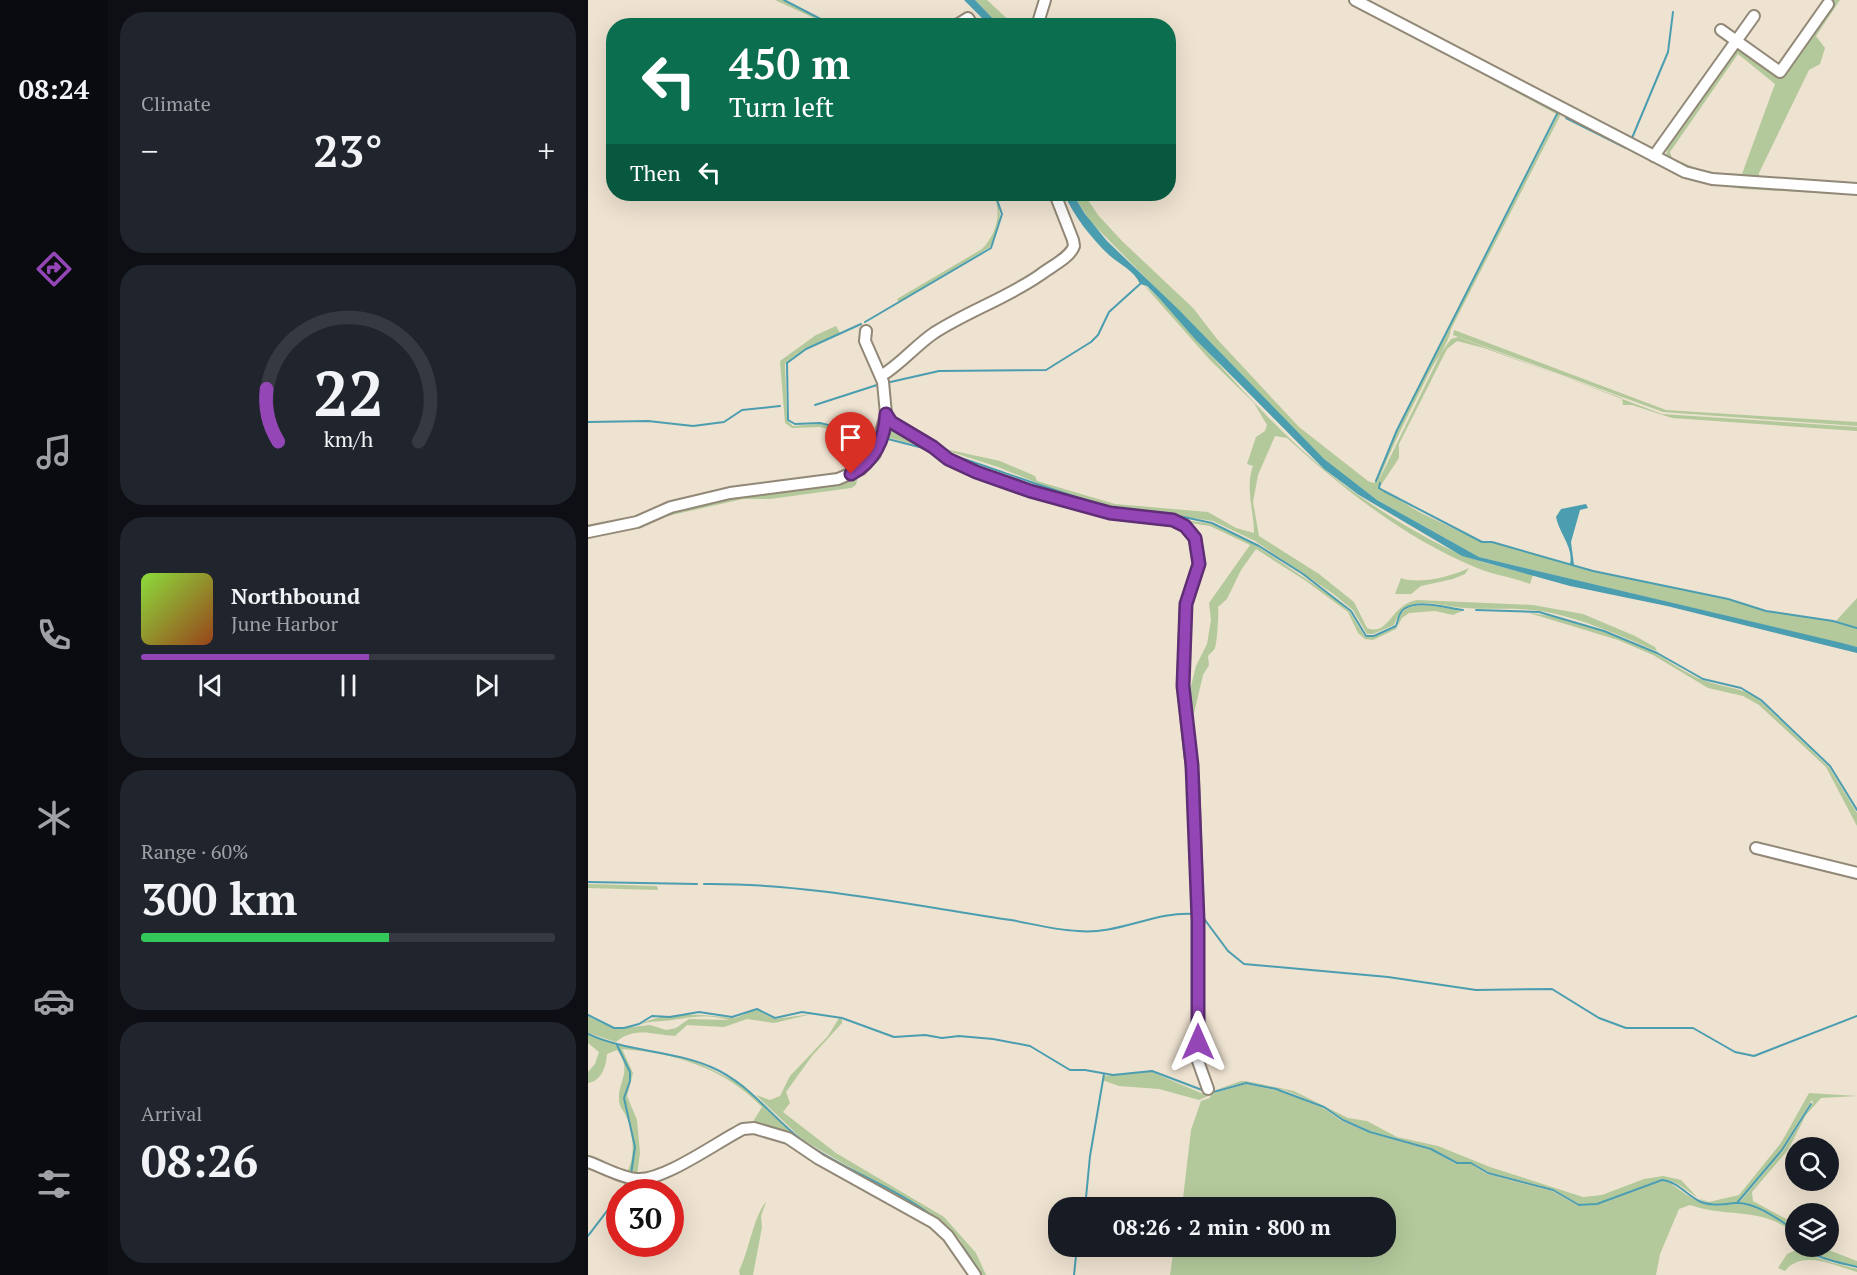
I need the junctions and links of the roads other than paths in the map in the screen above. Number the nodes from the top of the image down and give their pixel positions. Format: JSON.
{"nodes":[{"id":1,"x":1045,"y":0,"type":"edge"},
{"id":2,"x":1355,"y":0,"type":"edge"},
{"id":3,"x":1828,"y":4,"type":"dead end"},
{"id":4,"x":1754,"y":16,"type":"dead end"},
{"id":5,"x":1040,"y":18,"type":"edge"},
{"id":6,"x":1720,"y":30,"type":"dead end"},
{"id":7,"x":1736,"y":41,"type":"junction"},
{"id":8,"x":1654,"y":156,"type":"junction"},
{"id":9,"x":1857,"y":189,"type":"edge"},
{"id":10,"x":1058,"y":201,"type":"edge"},
{"id":11,"x":866,"y":331,"type":"dead end"},
{"id":12,"x":880,"y":376,"type":"junction"},
{"id":13,"x":886,"y":414,"type":"junction"},
{"id":14,"x":588,"y":532,"type":"edge"},
{"id":15,"x":1756,"y":848,"type":"dead end"},
{"id":16,"x":1857,"y":873,"type":"edge"},
{"id":17,"x":1208,"y":1089,"type":"dead end"},
{"id":18,"x":588,"y":1162,"type":"edge"},
{"id":19,"x":975,"y":1275,"type":"edge"}],
"edges":[{"from":1,"to":5,"type":"street"},
{"from":2,"to":8,"type":"street"},
{"from":3,"to":7,"type":"street"},
{"from":4,"to":7,"type":"street"},
{"from":6,"to":7,"type":"street"},
{"from":7,"to":8,"type":"street"},
{"from":8,"to":9,"type":"street"},
{"from":10,"to":12,"type":"street"},
{"from":11,"to":12,"type":"street"},
{"from":12,"to":13,"type":"street"},
{"from":13,"to":14,"type":"street"},
{"from":13,"to":17,"type":"street"},
{"from":15,"to":16,"type":"street"},
{"from":18,"to":19,"type":"street"}]}
